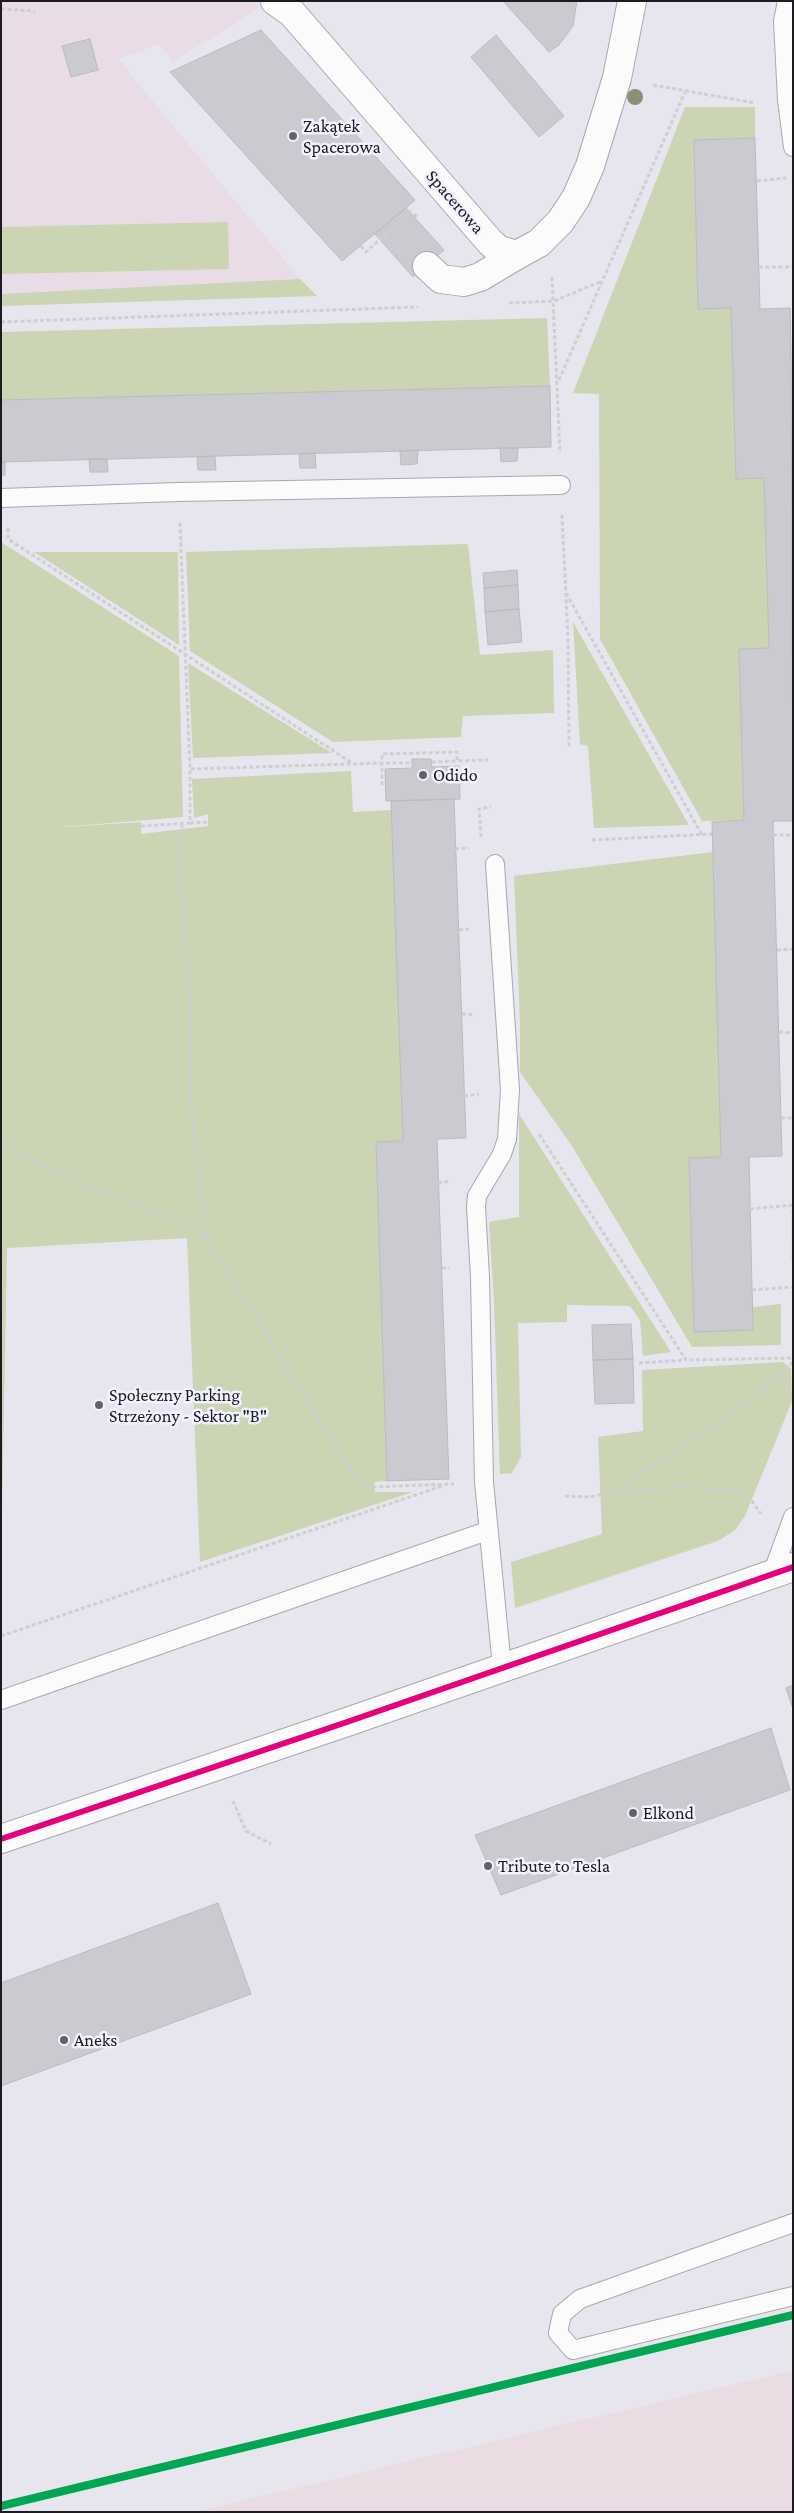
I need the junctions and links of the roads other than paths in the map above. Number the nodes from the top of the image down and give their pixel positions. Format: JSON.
{"nodes":[{"id":1,"x":275,"y":1,"type":"edge"},
{"id":2,"x":632,"y":1,"type":"edge"},
{"id":3,"x":787,"y":1,"type":"edge"},
{"id":4,"x":793,"y":147,"type":"edge"},
{"id":5,"x":517,"y":255,"type":"junction"},
{"id":6,"x":427,"y":266,"type":"dead end"},
{"id":7,"x":561,"y":485,"type":"road end"},
{"id":8,"x":4,"y":498,"type":"edge"},
{"id":9,"x":495,"y":864,"type":"dead end"},
{"id":10,"x":793,"y":1517,"type":"edge"},
{"id":11,"x":487,"y":1531,"type":"junction"},
{"id":12,"x":782,"y":1570,"type":"edge"},
{"id":13,"x":502,"y":1667,"type":"junction"},
{"id":14,"x":1,"y":1700,"type":"edge"},
{"id":15,"x":1,"y":1839,"type":"edge"},
{"id":16,"x":793,"y":2223,"type":"edge"},
{"id":17,"x":793,"y":2296,"type":"edge"}],
"edges":[{"from":1,"to":5,"type":"main road","name":"Spacerowa"},
{"from":2,"to":5,"type":"main road"},
{"from":3,"to":4,"type":"lane"},
{"from":5,"to":6,"type":"main road"},
{"from":7,"to":8,"type":"lane"},
{"from":9,"to":11,"type":"lane"},
{"from":10,"to":12,"type":"lane"},
{"from":11,"to":13,"type":"lane"},
{"from":11,"to":14,"type":"lane"},
{"from":12,"to":13,"type":"main road"},
{"from":13,"to":15,"type":"main road"},
{"from":16,"to":17,"type":"lane"}]}
